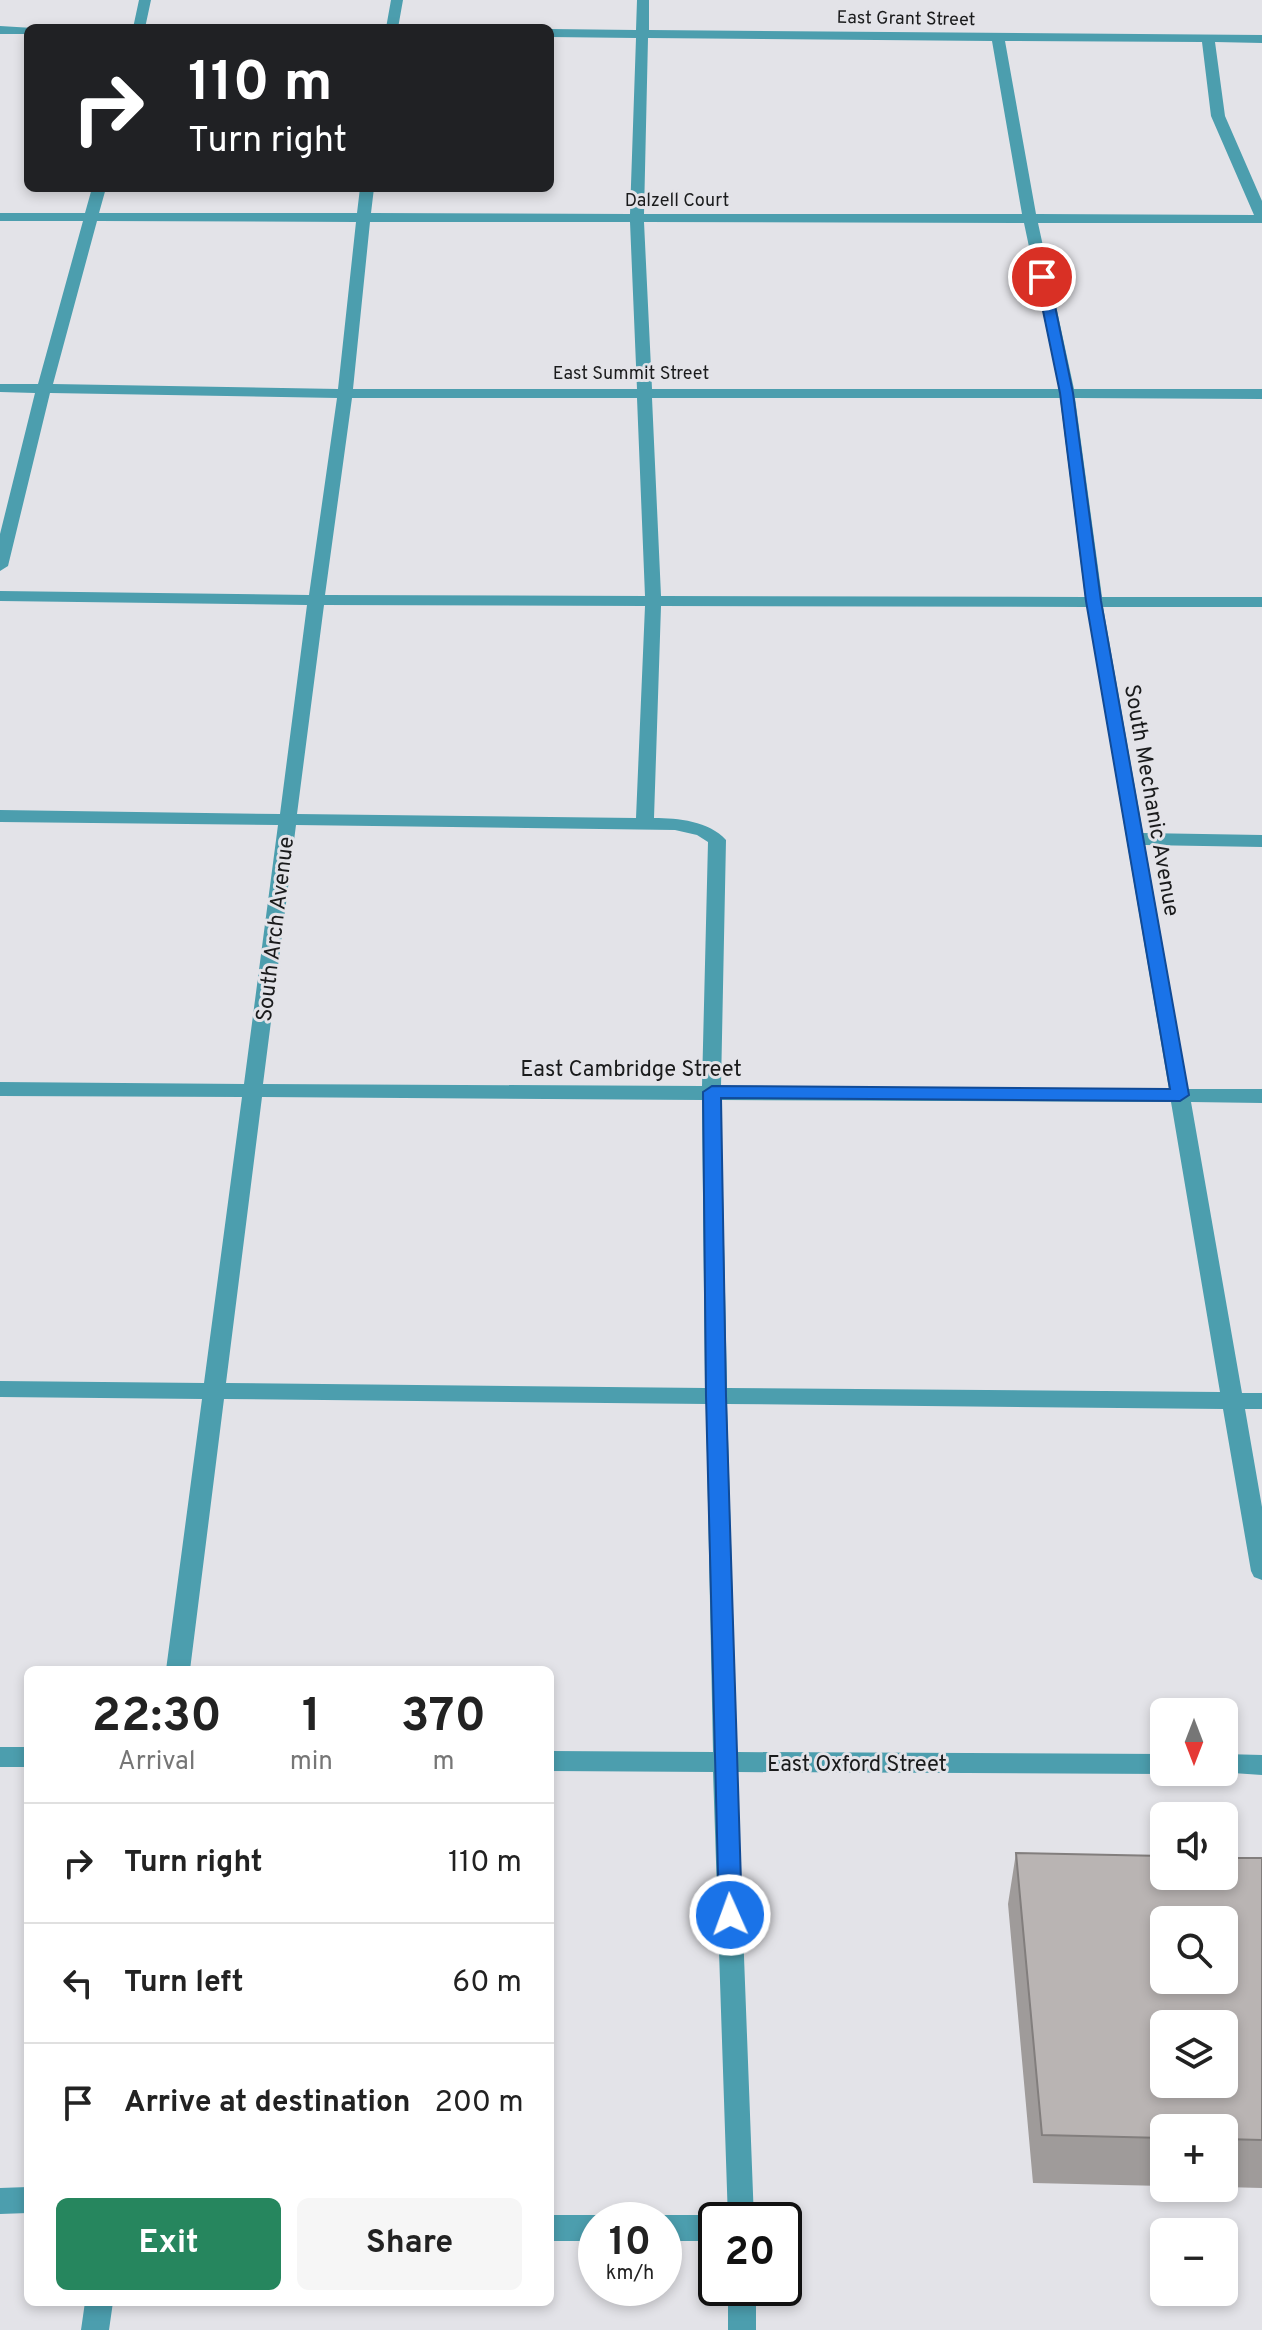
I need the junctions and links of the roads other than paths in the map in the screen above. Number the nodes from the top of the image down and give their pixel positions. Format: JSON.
{"nodes":[{"id":1,"x":145,"y":0,"type":"edge"},
{"id":2,"x":397,"y":0,"type":"edge"},
{"id":3,"x":643,"y":0,"type":"edge"},
{"id":4,"x":140,"y":24,"type":"edge"},
{"id":5,"x":393,"y":24,"type":"edge"},
{"id":6,"x":0,"y":30,"type":"edge"},
{"id":7,"x":24,"y":30,"type":"edge"},
{"id":8,"x":554,"y":33,"type":"edge"},
{"id":9,"x":644,"y":34,"type":"junction"},
{"id":10,"x":998,"y":37,"type":"junction"},
{"id":11,"x":1208,"y":38,"type":"junction"},
{"id":12,"x":1262,"y":39,"type":"edge"},
{"id":13,"x":98,"y":192,"type":"edge"},
{"id":14,"x":366,"y":192,"type":"edge"},
{"id":15,"x":0,"y":217,"type":"edge"},
{"id":16,"x":91,"y":218,"type":"junction"},
{"id":17,"x":363,"y":218,"type":"junction"},
{"id":18,"x":637,"y":218,"type":"junction"},
{"id":19,"x":1030,"y":218,"type":"junction"},
{"id":20,"x":1262,"y":218,"type":"edge"},
{"id":21,"x":0,"y":388,"type":"edge"},
{"id":22,"x":44,"y":389,"type":"junction"},
{"id":23,"x":345,"y":393,"type":"junction"},
{"id":24,"x":644,"y":393,"type":"junction"},
{"id":25,"x":1067,"y":393,"type":"junction"},
{"id":26,"x":1262,"y":394,"type":"edge"},
{"id":27,"x":0,"y":566,"type":"edge"},
{"id":28,"x":0,"y":596,"type":"edge"},
{"id":29,"x":316,"y":600,"type":"junction"},
{"id":30,"x":653,"y":600,"type":"junction"},
{"id":31,"x":1094,"y":601,"type":"junction"},
{"id":32,"x":1262,"y":602,"type":"edge"},
{"id":33,"x":0,"y":816,"type":"edge"},
{"id":34,"x":287,"y":821,"type":"junction"},
{"id":35,"x":645,"y":823,"type":"junction"},
{"id":36,"x":1135,"y":839,"type":"junction"},
{"id":37,"x":1262,"y":841,"type":"edge"},
{"id":38,"x":0,"y":1089,"type":"edge"},
{"id":39,"x":254,"y":1089,"type":"junction"},
{"id":40,"x":712,"y":1092,"type":"junction"},
{"id":41,"x":1180,"y":1095,"type":"junction"},
{"id":42,"x":1262,"y":1096,"type":"edge"},
{"id":43,"x":0,"y":1389,"type":"edge"},
{"id":44,"x":215,"y":1391,"type":"junction"},
{"id":45,"x":716,"y":1396,"type":"junction"},
{"id":46,"x":1232,"y":1401,"type":"junction"},
{"id":47,"x":1262,"y":1401,"type":"edge"},
{"id":48,"x":1262,"y":1571,"type":"edge"},
{"id":49,"x":179,"y":1666,"type":"edge"},
{"id":50,"x":0,"y":1757,"type":"edge"},
{"id":51,"x":24,"y":1757,"type":"edge"},
{"id":52,"x":554,"y":1761,"type":"edge"},
{"id":53,"x":725,"y":1762,"type":"junction"},
{"id":54,"x":1150,"y":1764,"type":"edge"},
{"id":55,"x":1238,"y":1764,"type":"edge"},
{"id":56,"x":1262,"y":1765,"type":"edge"},
{"id":57,"x":24,"y":2200,"type":"edge"},
{"id":58,"x":0,"y":2201,"type":"edge"},
{"id":59,"x":740,"y":2202,"type":"edge"},
{"id":60,"x":554,"y":2228,"type":"edge"},
{"id":61,"x":578,"y":2228,"type":"edge"},
{"id":62,"x":98,"y":2306,"type":"edge"},
{"id":63,"x":742,"y":2306,"type":"edge"},
{"id":64,"x":95,"y":2330,"type":"edge"},
{"id":65,"x":742,"y":2330,"type":"edge"}],
"edges":[{"from":1,"to":4,"type":"street"},
{"from":2,"to":5,"type":"street"},
{"from":3,"to":9,"type":"street"},
{"from":6,"to":7,"type":"street"},
{"from":8,"to":9,"type":"street","name":"East Grant Street"},
{"from":9,"to":10,"type":"street","name":"East Grant Street"},
{"from":9,"to":18,"type":"street"},
{"from":10,"to":11,"type":"street","name":"East Grant Street"},
{"from":10,"to":19,"type":"street","name":"South Mechanic Avenue"},
{"from":11,"to":12,"type":"street","name":"East Grant Street"},
{"from":11,"to":20,"type":"street"},
{"from":13,"to":16,"type":"street"},
{"from":14,"to":17,"type":"street","name":"South Arch Avenue"},
{"from":15,"to":16,"type":"street","name":"Dalzell Court"},
{"from":16,"to":17,"type":"street","name":"Dalzell Court"},
{"from":16,"to":22,"type":"street"},
{"from":17,"to":18,"type":"street","name":"Dalzell Court"},
{"from":17,"to":23,"type":"street","name":"South Arch Avenue"},
{"from":18,"to":19,"type":"street","name":"Dalzell Court"},
{"from":18,"to":24,"type":"street"},
{"from":19,"to":20,"type":"street","name":"Dalzell Court"},
{"from":19,"to":25,"type":"street","name":"South Mechanic Avenue"},
{"from":21,"to":22,"type":"street","name":"East Summit Street"},
{"from":22,"to":23,"type":"street","name":"East Summit Street"},
{"from":22,"to":27,"type":"street"},
{"from":23,"to":24,"type":"street","name":"East Summit Street"},
{"from":23,"to":29,"type":"street","name":"South Arch Avenue"},
{"from":24,"to":25,"type":"street","name":"East Summit Street"},
{"from":24,"to":30,"type":"street"},
{"from":25,"to":26,"type":"street","name":"East Summit Street"},
{"from":25,"to":31,"type":"street","name":"South Mechanic Avenue"},
{"from":28,"to":29,"type":"street"},
{"from":29,"to":30,"type":"street"},
{"from":29,"to":34,"type":"street","name":"South Arch Avenue"},
{"from":30,"to":31,"type":"street"},
{"from":30,"to":35,"type":"street"},
{"from":31,"to":32,"type":"street"},
{"from":31,"to":36,"type":"street","name":"South Mechanic Avenue"},
{"from":33,"to":34,"type":"street"},
{"from":34,"to":35,"type":"street"},
{"from":34,"to":39,"type":"street","name":"South Arch Avenue"},
{"from":35,"to":40,"type":"street"},
{"from":36,"to":37,"type":"street"},
{"from":36,"to":41,"type":"street","name":"South Mechanic Avenue"},
{"from":38,"to":39,"type":"street","name":"East Cambridge Street"},
{"from":39,"to":40,"type":"street","name":"East Cambridge Street"},
{"from":39,"to":44,"type":"street","name":"South Arch Avenue"},
{"from":40,"to":41,"type":"street","name":"East Cambridge Street"},
{"from":40,"to":45,"type":"street"},
{"from":41,"to":42,"type":"street","name":"East Cambridge Street"},
{"from":41,"to":46,"type":"street","name":"South Mechanic Avenue"},
{"from":43,"to":44,"type":"street"},
{"from":44,"to":45,"type":"street"},
{"from":44,"to":49,"type":"street","name":"South Arch Avenue"},
{"from":45,"to":46,"type":"street"},
{"from":45,"to":53,"type":"street"},
{"from":46,"to":47,"type":"street"},
{"from":46,"to":48,"type":"street","name":"South Mechanic Avenue"},
{"from":50,"to":51,"type":"street"},
{"from":52,"to":53,"type":"street","name":"East Oxford Street"},
{"from":53,"to":54,"type":"street","name":"East Oxford Street"},
{"from":53,"to":59,"type":"street"},
{"from":55,"to":56,"type":"street"},
{"from":57,"to":58,"type":"street"},
{"from":60,"to":61,"type":"street"},
{"from":62,"to":64,"type":"street"},
{"from":63,"to":65,"type":"street"}]}
